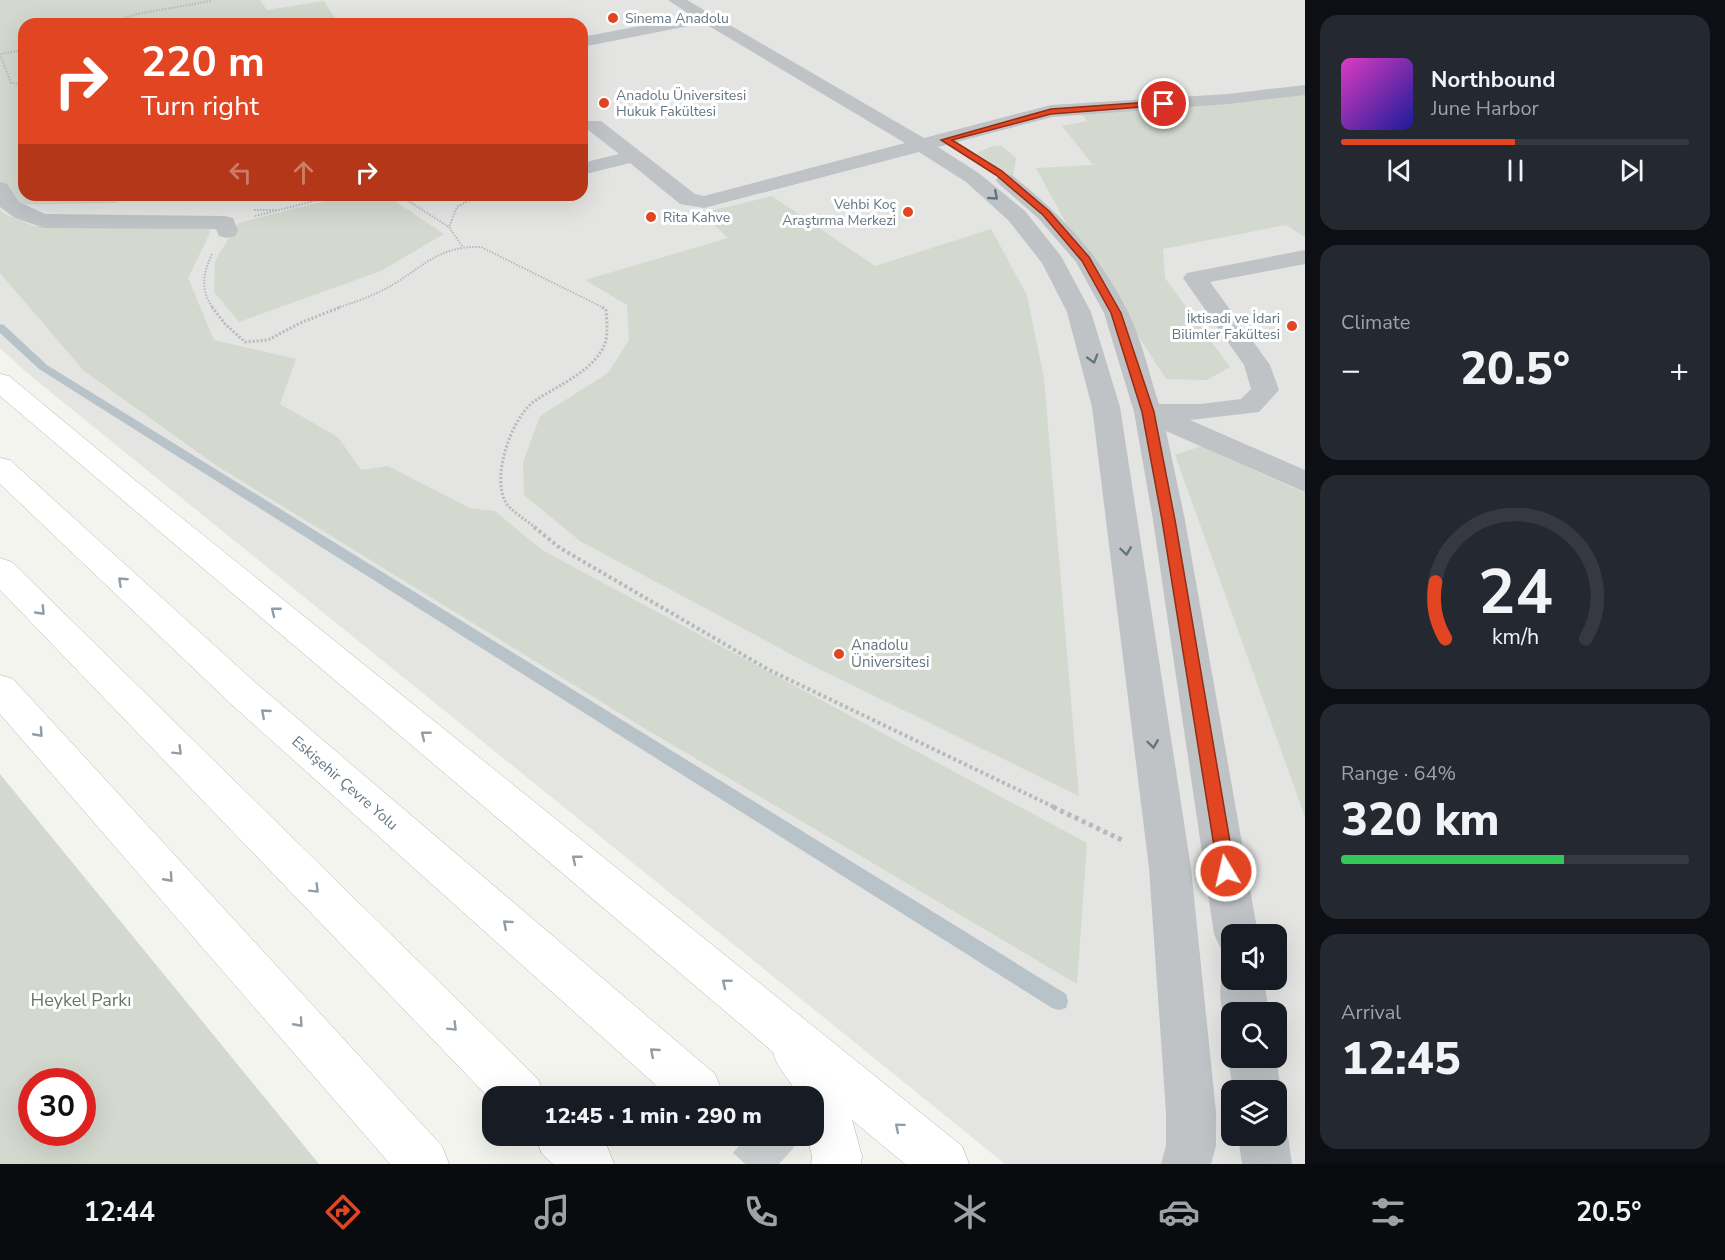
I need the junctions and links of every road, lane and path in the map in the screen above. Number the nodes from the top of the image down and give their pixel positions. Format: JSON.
{"nodes":[{"id":1,"x":676,"y":0,"type":"edge"},
{"id":2,"x":210,"y":1,"type":"edge"},
{"id":3,"x":710,"y":11,"type":"edge"},
{"id":4,"x":125,"y":18,"type":"edge"},
{"id":5,"x":588,"y":41,"type":"edge"},
{"id":6,"x":18,"y":51,"type":"edge"},
{"id":7,"x":18,"y":84,"type":"edge"},
{"id":8,"x":1305,"y":90,"type":"edge"},
{"id":9,"x":594,"y":125,"type":"dead end"},
{"id":10,"x":934,"y":143,"type":"junction"},
{"id":11,"x":632,"y":157,"type":"junction"},
{"id":12,"x":588,"y":168,"type":"edge"},
{"id":13,"x":0,"y":188,"type":"edge"},
{"id":14,"x":317,"y":201,"type":"edge"},
{"id":15,"x":408,"y":201,"type":"edge"},
{"id":16,"x":467,"y":201,"type":"edge"},
{"id":17,"x":226,"y":227,"type":"junction"},
{"id":18,"x":449,"y":227,"type":"junction"},
{"id":19,"x":462,"y":246,"type":"junction"},
{"id":20,"x":1305,"y":257,"type":"edge"},
{"id":21,"x":0,"y":382,"type":"edge"},
{"id":22,"x":1102,"y":392,"type":"junction"},
{"id":23,"x":1148,"y":412,"type":"junction"},
{"id":24,"x":0,"y":467,"type":"edge"},
{"id":25,"x":1305,"y":482,"type":"edge"},
{"id":26,"x":0,"y":570,"type":"edge"},
{"id":27,"x":0,"y":689,"type":"edge"},
{"id":28,"x":1170,"y":868,"type":"junction"},
{"id":29,"x":1234,"y":924,"type":"edge"},
{"id":30,"x":772,"y":1020,"type":"junction"},
{"id":31,"x":511,"y":1086,"type":"edge"},
{"id":32,"x":692,"y":1086,"type":"edge"},
{"id":33,"x":570,"y":1146,"type":"edge"},
{"id":34,"x":1264,"y":1146,"type":"edge"},
{"id":35,"x":424,"y":1164,"type":"edge"},
{"id":36,"x":588,"y":1164,"type":"edge"},
{"id":37,"x":836,"y":1164,"type":"edge"},
{"id":38,"x":944,"y":1164,"type":"edge"},
{"id":39,"x":1186,"y":1164,"type":"edge"},
{"id":40,"x":1267,"y":1164,"type":"edge"}],
"edges":[{"from":1,"to":3,"type":"street"},
{"from":2,"to":4,"type":"path"},
{"from":3,"to":5,"type":"street"},
{"from":3,"to":10,"type":"street"},
{"from":6,"to":7,"type":"path"},
{"from":8,"to":10,"type":"street"},
{"from":9,"to":11,"type":"street"},
{"from":10,"to":11,"type":"street"},
{"from":10,"to":22,"type":"street","one_way":true},
{"from":10,"to":23,"type":"street"},
{"from":11,"to":12,"type":"street"},
{"from":13,"to":17,"type":"street"},
{"from":14,"to":17,"type":"path"},
{"from":15,"to":18,"type":"path"},
{"from":16,"to":18,"type":"path"},
{"from":17,"to":19,"type":"path"},
{"from":18,"to":19,"type":"path"},
{"from":19,"to":28,"type":"path"},
{"from":20,"to":23,"type":"street"},
{"from":30,"to":21,"type":"highway","one_way":true},
{"from":22,"to":23,"type":"street"},
{"from":22,"to":28,"type":"street","one_way":true},
{"from":23,"to":25,"type":"street"},
{"from":23,"to":29,"type":"street"},
{"from":32,"to":24,"type":"highway","name":"Eskişehir Çevre Yolu","one_way":true},
{"from":26,"to":31,"type":"highway","one_way":true},
{"from":27,"to":35,"type":"highway","one_way":true},
{"from":28,"to":39,"type":"street"},
{"from":30,"to":37,"type":"highway"},
{"from":38,"to":30,"type":"highway","one_way":true},
{"from":33,"to":36,"type":"highway"},
{"from":34,"to":40,"type":"street"}]}
